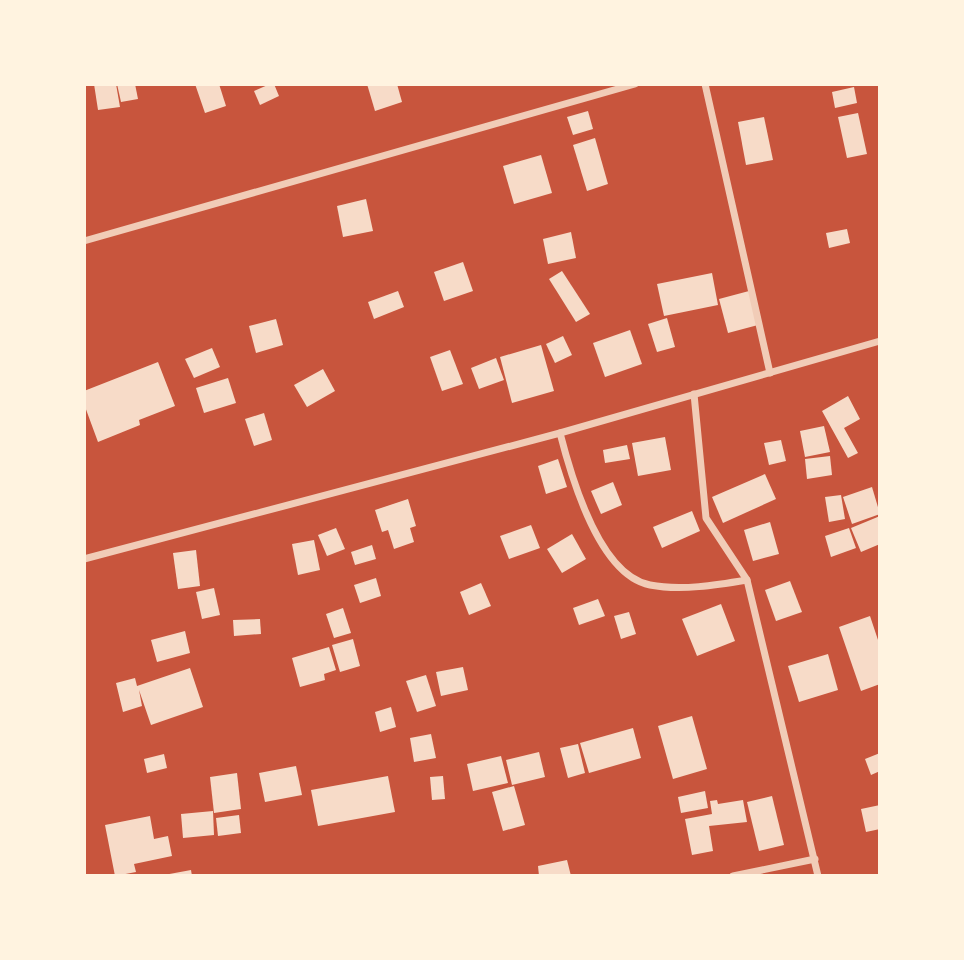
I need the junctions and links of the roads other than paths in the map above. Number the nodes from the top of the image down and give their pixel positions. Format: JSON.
{"nodes":[{"id":1,"x":635,"y":84,"type":"edge"},
{"id":2,"x":705,"y":84,"type":"edge"},
{"id":3,"x":84,"y":241,"type":"edge"},
{"id":4,"x":880,"y":341,"type":"edge"},
{"id":5,"x":769,"y":373,"type":"junction"},
{"id":6,"x":694,"y":394,"type":"junction"},
{"id":7,"x":561,"y":433,"type":"junction"},
{"id":8,"x":84,"y":559,"type":"edge"},
{"id":9,"x":747,"y":580,"type":"junction"},
{"id":10,"x":815,"y":859,"type":"junction"},
{"id":11,"x":733,"y":876,"type":"edge"},
{"id":12,"x":818,"y":876,"type":"edge"}],
"edges":[{"from":1,"to":3,"type":"street"},
{"from":2,"to":5,"type":"street"},
{"from":4,"to":5,"type":"street"},
{"from":5,"to":6,"type":"street"},
{"from":6,"to":7,"type":"street"},
{"from":6,"to":9,"type":"street"},
{"from":7,"to":8,"type":"street"},
{"from":7,"to":9,"type":"street"},
{"from":9,"to":10,"type":"street"},
{"from":10,"to":11,"type":"street"},
{"from":10,"to":12,"type":"street"}]}
